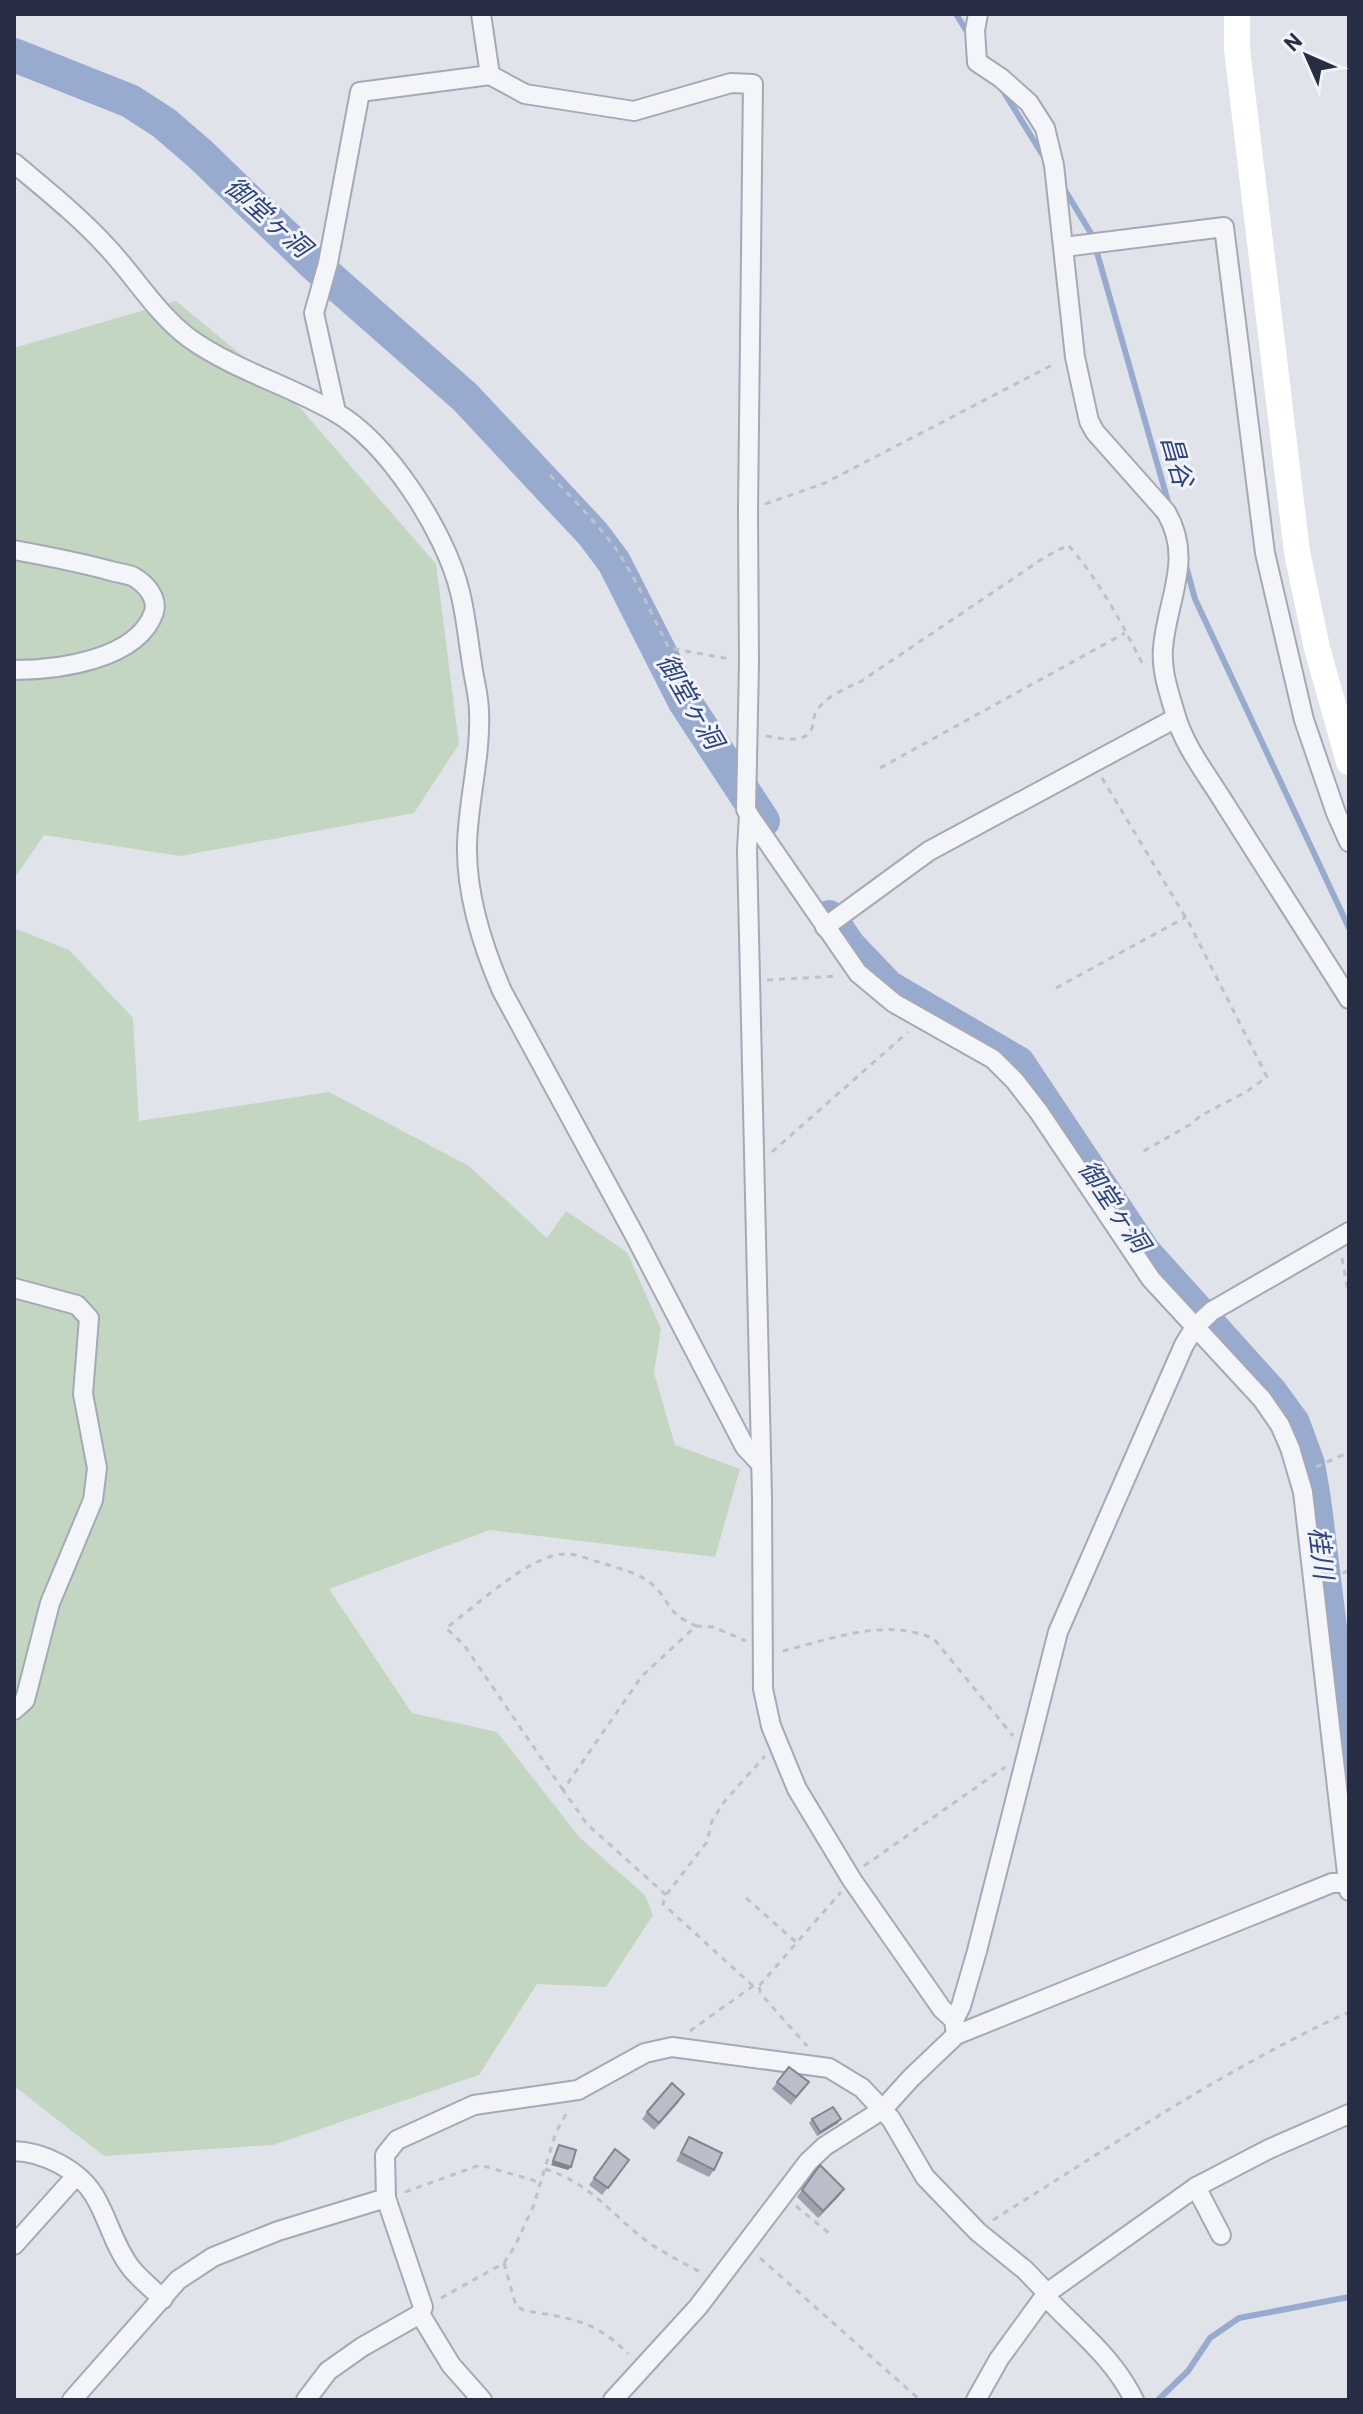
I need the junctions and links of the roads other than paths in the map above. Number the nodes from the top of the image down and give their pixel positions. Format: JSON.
{"nodes":[{"id":1,"x":481,"y":14,"type":"edge"},
{"id":2,"x":1237,"y":14,"type":"edge"},
{"id":3,"x":973,"y":19,"type":"edge"},
{"id":4,"x":490,"y":75,"type":"junction"},
{"id":5,"x":14,"y":163,"type":"edge"},
{"id":6,"x":1064,"y":247,"type":"junction"},
{"id":7,"x":336,"y":412,"type":"junction"},
{"id":8,"x":14,"y":550,"type":"edge"},
{"id":9,"x":14,"y":670,"type":"edge"},
{"id":10,"x":1176,"y":718,"type":"junction"},
{"id":11,"x":1349,"y":762,"type":"edge"},
{"id":12,"x":749,"y":815,"type":"junction"},
{"id":13,"x":1349,"y":842,"type":"edge"},
{"id":14,"x":825,"y":927,"type":"junction"},
{"id":15,"x":1346,"y":989,"type":"edge"},
{"id":16,"x":1342,"y":1236,"type":"edge"},
{"id":17,"x":14,"y":1288,"type":"edge"},
{"id":18,"x":1195,"y":1327,"type":"junction"},
{"id":19,"x":760,"y":1463,"type":"junction"},
{"id":20,"x":14,"y":1710,"type":"edge"},
{"id":21,"x":1348,"y":1883,"type":"edge"},
{"id":22,"x":1349,"y":1891,"type":"edge"},
{"id":23,"x":955,"y":2028,"type":"junction"},
{"id":24,"x":882,"y":2110,"type":"junction"},
{"id":25,"x":1349,"y":2114,"type":"edge"},
{"id":26,"x":14,"y":2151,"type":"edge"},
{"id":27,"x":76,"y":2176,"type":"junction"},
{"id":28,"x":1196,"y":2187,"type":"junction"},
{"id":29,"x":386,"y":2198,"type":"junction"},
{"id":30,"x":1221,"y":2235,"type":"dead end"},
{"id":31,"x":14,"y":2245,"type":"edge"},
{"id":32,"x":1046,"y":2295,"type":"junction"},
{"id":33,"x":163,"y":2299,"type":"junction"},
{"id":34,"x":422,"y":2311,"type":"junction"},
{"id":35,"x":72,"y":2400,"type":"edge"},
{"id":36,"x":306,"y":2400,"type":"edge"},
{"id":37,"x":482,"y":2400,"type":"edge"},
{"id":38,"x":613,"y":2400,"type":"edge"},
{"id":39,"x":976,"y":2400,"type":"edge"},
{"id":40,"x":1134,"y":2400,"type":"edge"}],
"edges":[{"from":1,"to":4,"type":"street"},
{"from":2,"to":11,"type":"street"},
{"from":3,"to":6,"type":"street"},
{"from":4,"to":7,"type":"street"},
{"from":4,"to":12,"type":"street"},
{"from":5,"to":7,"type":"street"},
{"from":6,"to":10,"type":"street"},
{"from":6,"to":13,"type":"street"},
{"from":7,"to":19,"type":"street"},
{"from":8,"to":9,"type":"street"},
{"from":10,"to":14,"type":"street"},
{"from":10,"to":15,"type":"street"},
{"from":12,"to":14,"type":"street"},
{"from":12,"to":19,"type":"street"},
{"from":14,"to":18,"type":"street"},
{"from":16,"to":18,"type":"street"},
{"from":17,"to":20,"type":"street"},
{"from":18,"to":21,"type":"street"},
{"from":18,"to":23,"type":"street"},
{"from":19,"to":23,"type":"street"},
{"from":21,"to":22,"type":"street"},
{"from":21,"to":23,"type":"street"},
{"from":23,"to":24,"type":"street"},
{"from":24,"to":29,"type":"street"},
{"from":24,"to":32,"type":"street"},
{"from":24,"to":38,"type":"street"},
{"from":25,"to":28,"type":"street"},
{"from":26,"to":27,"type":"street"},
{"from":27,"to":31,"type":"street"},
{"from":27,"to":33,"type":"street"},
{"from":28,"to":30,"type":"street"},
{"from":28,"to":32,"type":"street"},
{"from":29,"to":33,"type":"street"},
{"from":29,"to":34,"type":"street"},
{"from":32,"to":39,"type":"street"},
{"from":32,"to":40,"type":"street"},
{"from":33,"to":35,"type":"street"},
{"from":34,"to":36,"type":"street"},
{"from":34,"to":37,"type":"street"}]}
